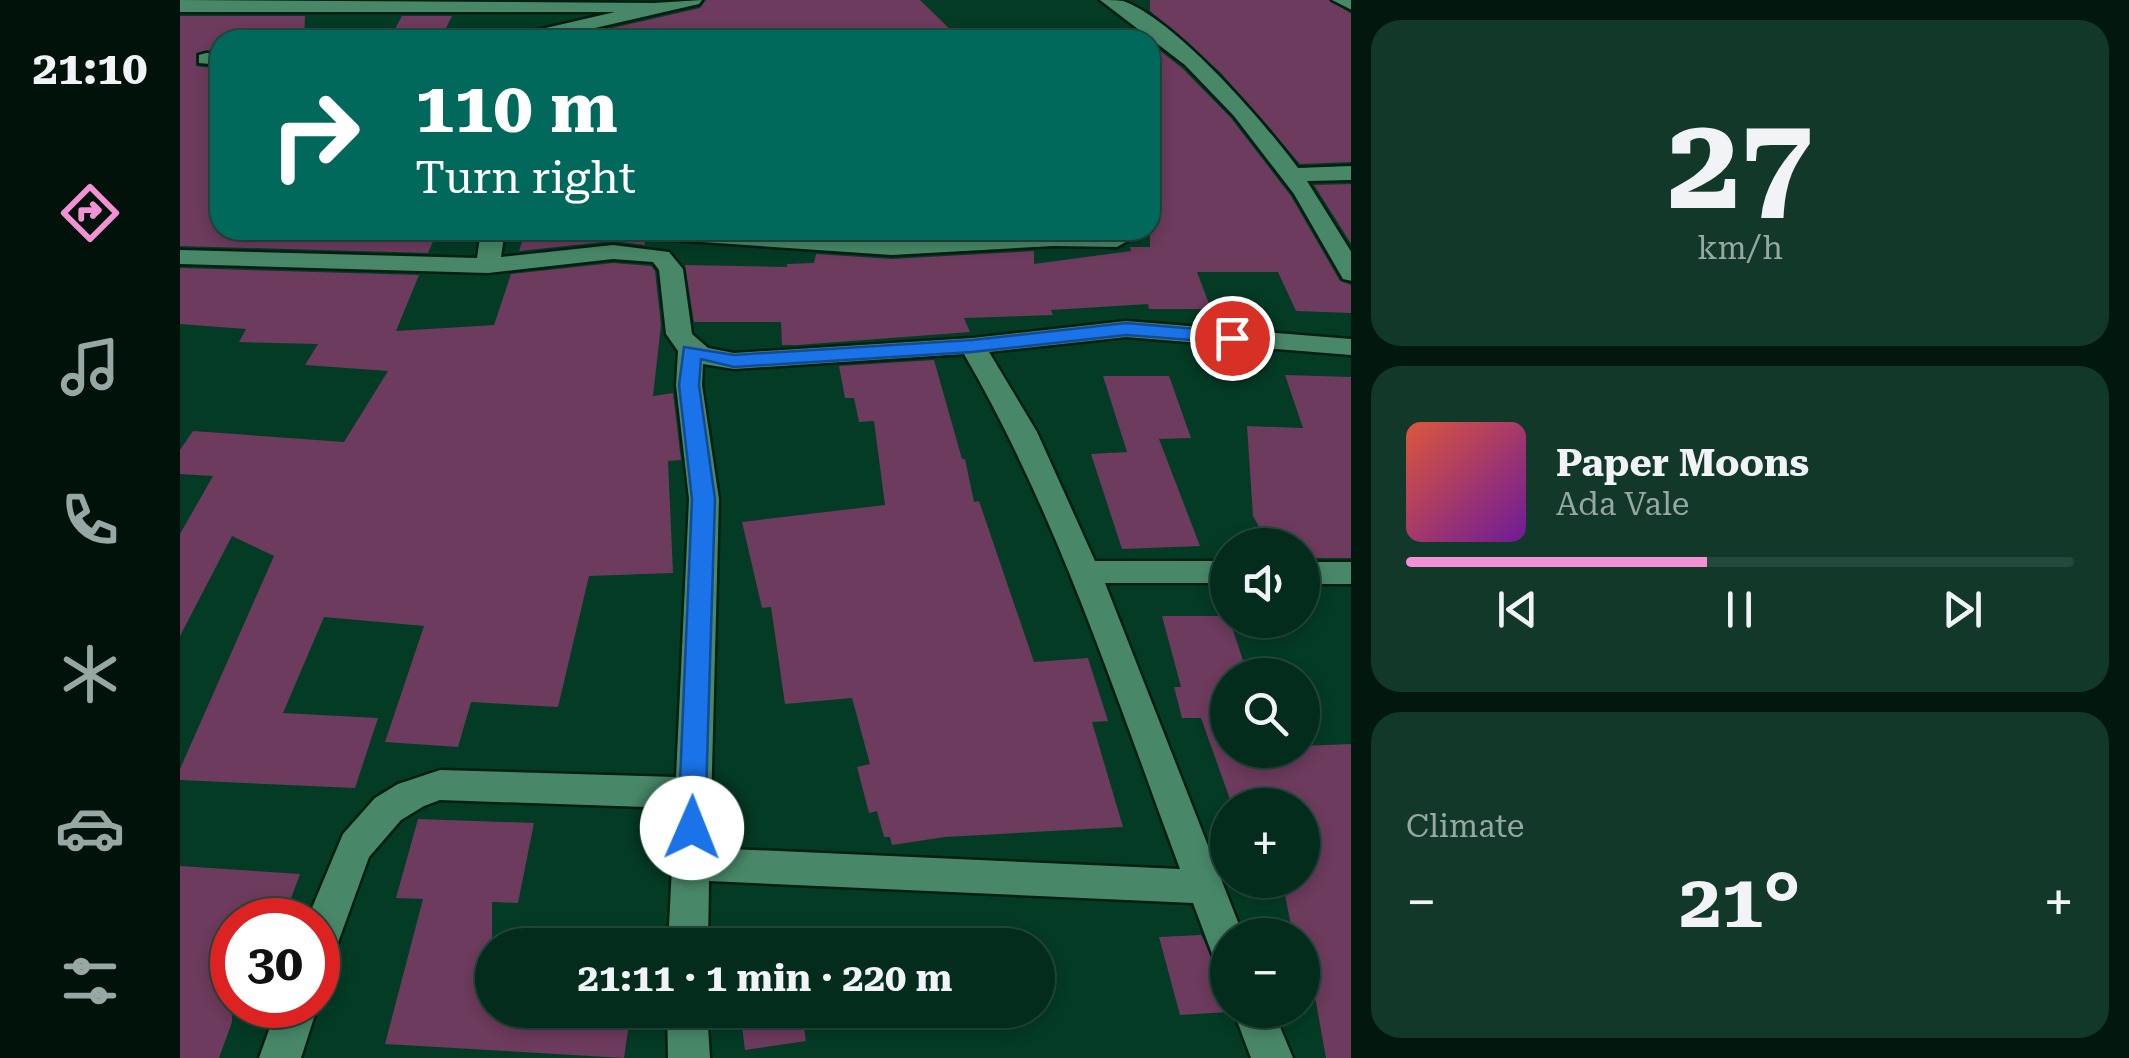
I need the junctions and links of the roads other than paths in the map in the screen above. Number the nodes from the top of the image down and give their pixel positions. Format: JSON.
{"nodes":[{"id":1,"x":693,"y":0,"type":"edge"},
{"id":2,"x":1109,"y":0,"type":"edge"},
{"id":3,"x":237,"y":4,"type":"edge"},
{"id":4,"x":180,"y":6,"type":"edge"},
{"id":5,"x":656,"y":10,"type":"junction"},
{"id":6,"x":564,"y":30,"type":"edge"},
{"id":7,"x":1153,"y":30,"type":"edge"},
{"id":8,"x":1160,"y":35,"type":"edge"},
{"id":9,"x":1351,"y":173,"type":"edge"},
{"id":10,"x":1292,"y":174,"type":"junction"},
{"id":11,"x":492,"y":240,"type":"edge"},
{"id":12,"x":652,"y":240,"type":"edge"},
{"id":13,"x":655,"y":240,"type":"edge"},
{"id":14,"x":681,"y":240,"type":"edge"},
{"id":15,"x":1036,"y":240,"type":"edge"},
{"id":16,"x":180,"y":257,"type":"edge"},
{"id":17,"x":488,"y":266,"type":"junction"},
{"id":18,"x":1351,"y":272,"type":"edge"},
{"id":19,"x":972,"y":346,"type":"junction"},
{"id":20,"x":1351,"y":348,"type":"edge"},
{"id":21,"x":691,"y":351,"type":"junction"},
{"id":22,"x":1085,"y":572,"type":"junction"},
{"id":23,"x":1210,"y":572,"type":"edge"},
{"id":24,"x":1320,"y":572,"type":"edge"},
{"id":25,"x":1351,"y":573,"type":"edge"},
{"id":26,"x":692,"y":793,"type":"junction"},
{"id":27,"x":691,"y":864,"type":"junction"},
{"id":28,"x":1204,"y":887,"type":"junction"},
{"id":29,"x":334,"y":898,"type":"edge"},
{"id":30,"x":1217,"y":918,"type":"edge"},
{"id":31,"x":689,"y":928,"type":"edge"},
{"id":32,"x":290,"y":1028,"type":"edge"},
{"id":33,"x":688,"y":1028,"type":"edge"},
{"id":34,"x":1260,"y":1028,"type":"edge"},
{"id":35,"x":280,"y":1058,"type":"edge"},
{"id":36,"x":689,"y":1058,"type":"edge"},
{"id":37,"x":1272,"y":1058,"type":"edge"}],
"edges":[{"from":1,"to":5,"type":"street"},
{"from":2,"to":7,"type":"street"},
{"from":3,"to":4,"type":"street"},
{"from":3,"to":5,"type":"street"},
{"from":5,"to":6,"type":"street"},
{"from":8,"to":10,"type":"street"},
{"from":9,"to":10,"type":"street"},
{"from":10,"to":18,"type":"street"},
{"from":11,"to":17,"type":"street"},
{"from":12,"to":17,"type":"street"},
{"from":13,"to":21,"type":"street"},
{"from":14,"to":15,"type":"street"},
{"from":16,"to":17,"type":"street"},
{"from":19,"to":20,"type":"street"},
{"from":19,"to":21,"type":"street"},
{"from":19,"to":22,"type":"street"},
{"from":21,"to":26,"type":"street"},
{"from":22,"to":23,"type":"street"},
{"from":22,"to":28,"type":"street"},
{"from":24,"to":25,"type":"street"},
{"from":26,"to":27,"type":"street"},
{"from":26,"to":29,"type":"street"},
{"from":27,"to":28,"type":"street"},
{"from":27,"to":31,"type":"street"},
{"from":28,"to":30,"type":"street"},
{"from":32,"to":35,"type":"street"},
{"from":33,"to":36,"type":"street"},
{"from":34,"to":37,"type":"street"}]}
